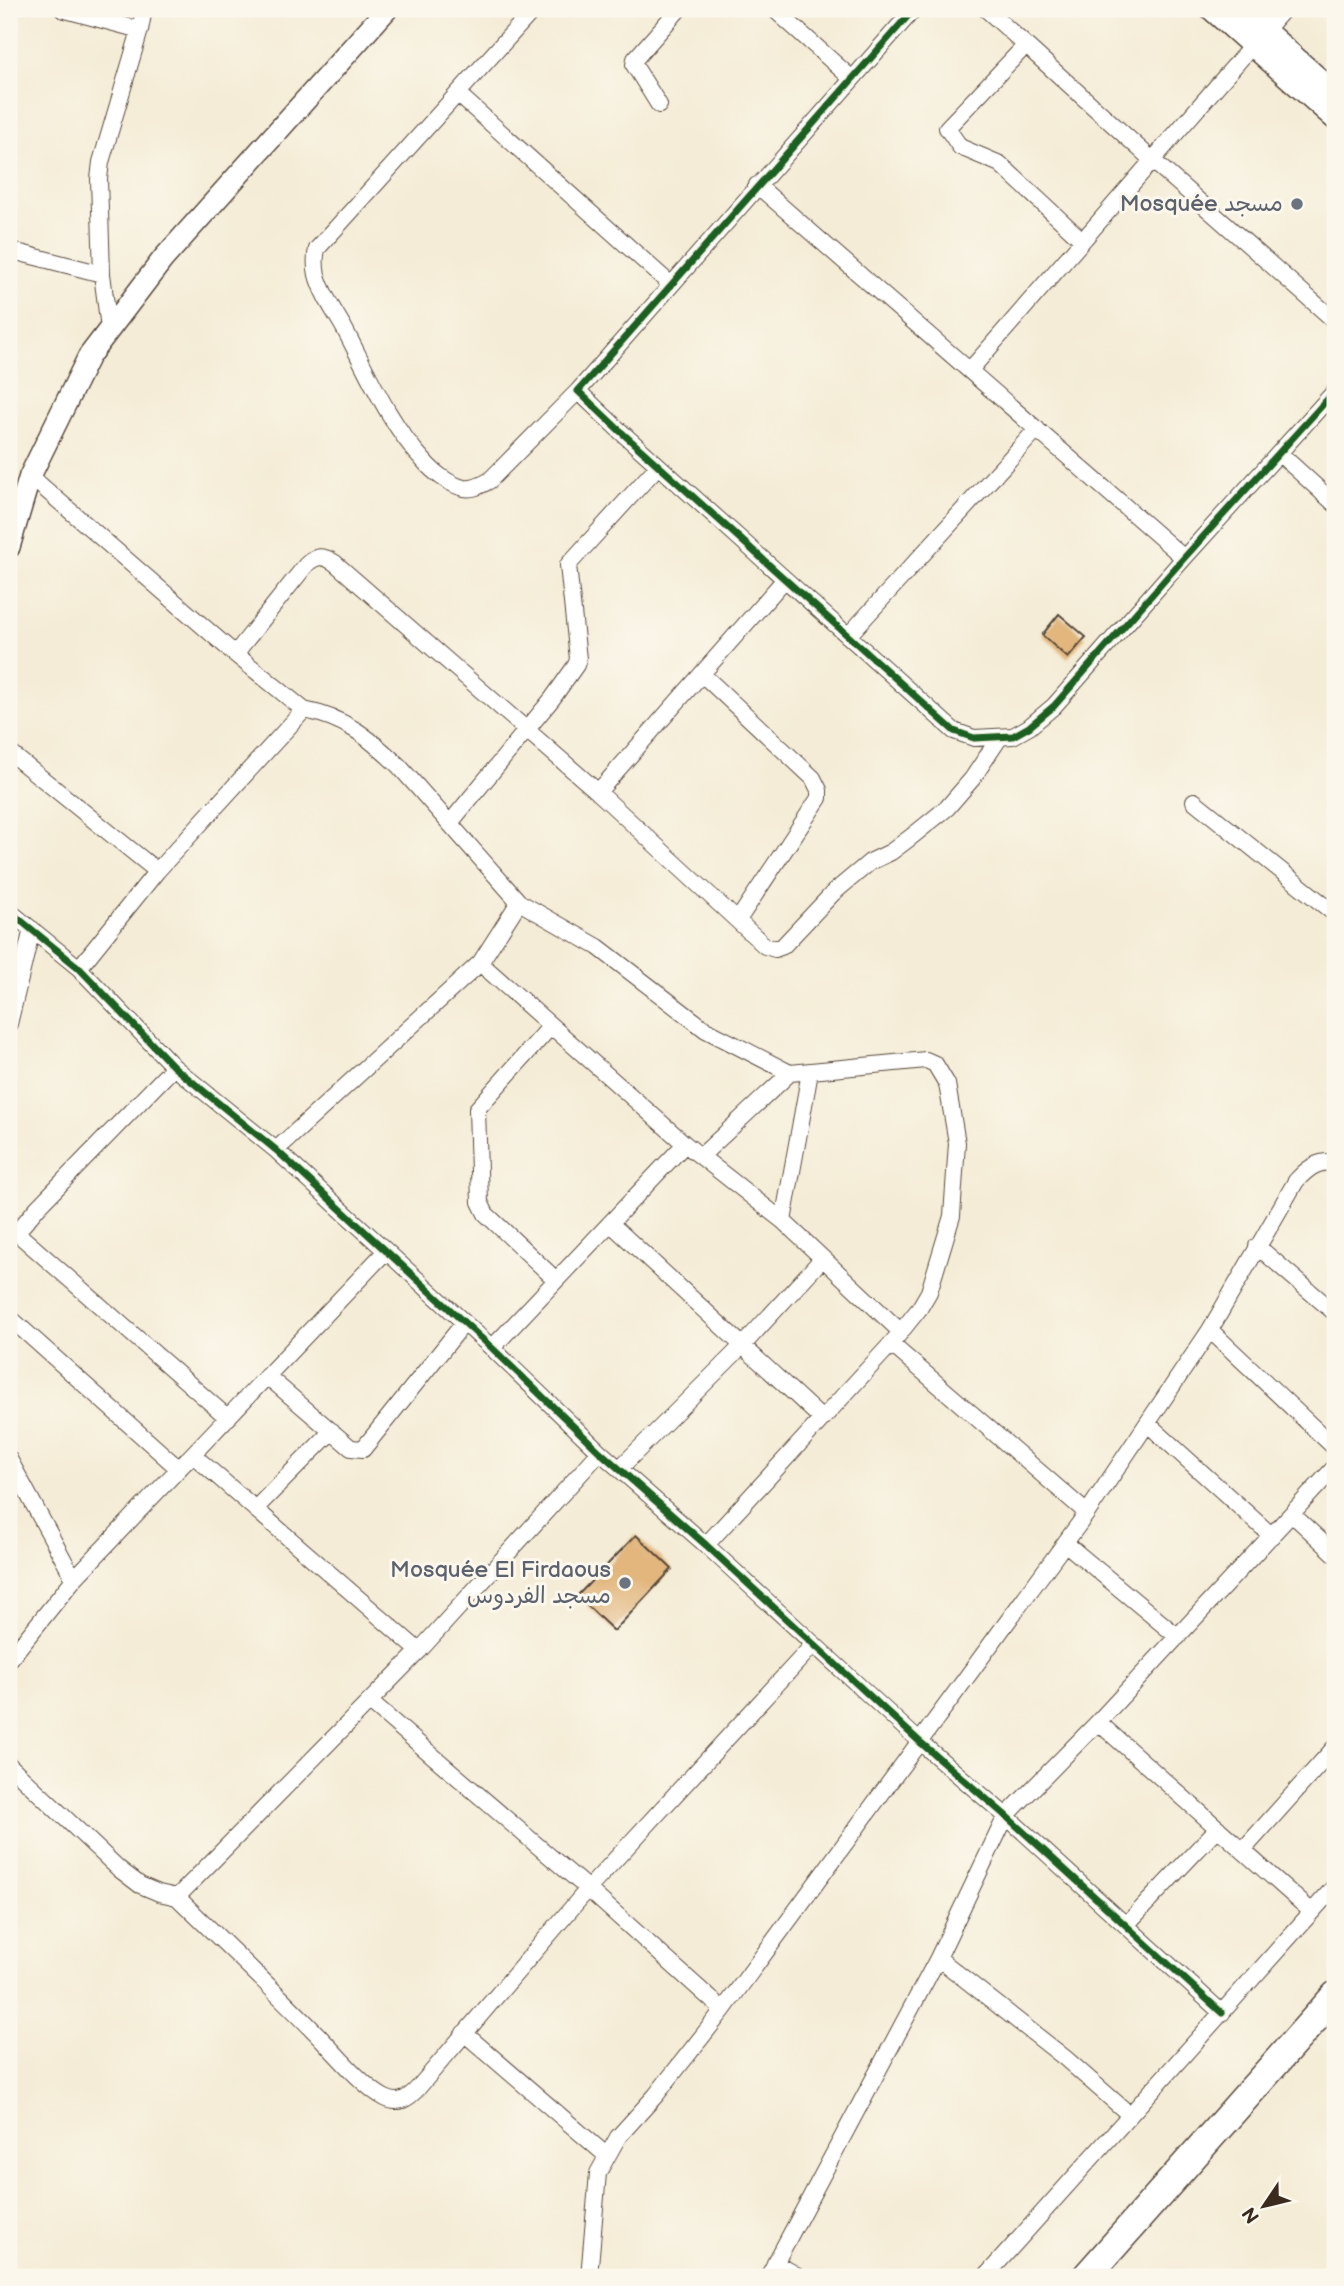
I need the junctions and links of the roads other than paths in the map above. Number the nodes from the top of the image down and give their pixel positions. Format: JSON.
{"nodes":[{"id":1,"x":62,"y":9,"type":"edge"},
{"id":2,"x":145,"y":9,"type":"edge"},
{"id":3,"x":387,"y":9,"type":"edge"},
{"id":4,"x":534,"y":9,"type":"edge"},
{"id":5,"x":680,"y":9,"type":"edge"},
{"id":6,"x":774,"y":9,"type":"edge"},
{"id":7,"x":914,"y":9,"type":"edge"},
{"id":8,"x":986,"y":9,"type":"edge"},
{"id":9,"x":1211,"y":9,"type":"edge"},
{"id":10,"x":1241,"y":9,"type":"edge"},
{"id":11,"x":1284,"y":9,"type":"edge"},
{"id":12,"x":140,"y":30,"type":"junction"},
{"id":13,"x":1258,"y":38,"type":"junction"},
{"id":14,"x":1026,"y":45,"type":"junction"},
{"id":15,"x":851,"y":78,"type":"junction"},
{"id":16,"x":1335,"y":93,"type":"edge"},
{"id":17,"x":457,"y":94,"type":"junction"},
{"id":18,"x":659,"y":105,"type":"dead end"},
{"id":19,"x":1335,"y":119,"type":"edge"},
{"id":20,"x":1151,"y":159,"type":"junction"},
{"id":21,"x":757,"y":185,"type":"junction"},
{"id":22,"x":1082,"y":240,"type":"junction"},
{"id":23,"x":9,"y":250,"type":"edge"},
{"id":24,"x":102,"y":274,"type":"junction"},
{"id":25,"x":670,"y":285,"type":"junction"},
{"id":26,"x":1335,"y":321,"type":"edge"},
{"id":27,"x":109,"y":328,"type":"junction"},
{"id":28,"x":970,"y":370,"type":"junction"},
{"id":29,"x":578,"y":391,"type":"junction"},
{"id":30,"x":1335,"y":391,"type":"edge"},
{"id":31,"x":1037,"y":429,"type":"junction"},
{"id":32,"x":1279,"y":453,"type":"junction"},
{"id":33,"x":659,"y":466,"type":"junction"},
{"id":34,"x":30,"y":476,"type":"junction"},
{"id":35,"x":1335,"y":504,"type":"edge"},
{"id":36,"x":9,"y":547,"type":"edge"},
{"id":37,"x":1184,"y":558,"type":"junction"},
{"id":38,"x":785,"y":579,"type":"junction"},
{"id":39,"x":848,"y":636,"type":"junction"},
{"id":40,"x":235,"y":654,"type":"junction"},
{"id":41,"x":702,"y":674,"type":"junction"},
{"id":42,"x":304,"y":710,"type":"junction"},
{"id":43,"x":526,"y":729,"type":"junction"},
{"id":44,"x":1000,"y":737,"type":"junction"},
{"id":45,"x":9,"y":752,"type":"edge"},
{"id":46,"x":597,"y":792,"type":"junction"},
{"id":47,"x":1194,"y":801,"type":"dead end"},
{"id":48,"x":450,"y":823,"type":"junction"},
{"id":49,"x":157,"y":871,"type":"junction"},
{"id":50,"x":519,"y":902,"type":"junction"},
{"id":51,"x":9,"y":911,"type":"edge"},
{"id":52,"x":1335,"y":914,"type":"edge"},
{"id":53,"x":738,"y":920,"type":"junction"},
{"id":54,"x":32,"y":929,"type":"junction"},
{"id":55,"x":480,"y":963,"type":"junction"},
{"id":56,"x":79,"y":968,"type":"junction"},
{"id":57,"x":9,"y":1024,"type":"edge"},
{"id":58,"x":551,"y":1026,"type":"junction"},
{"id":59,"x":174,"y":1067,"type":"junction"},
{"id":60,"x":810,"y":1072,"type":"junction"},
{"id":61,"x":790,"y":1073,"type":"junction"},
{"id":62,"x":685,"y":1144,"type":"junction"},
{"id":63,"x":276,"y":1150,"type":"junction"},
{"id":64,"x":701,"y":1156,"type":"junction"},
{"id":65,"x":1335,"y":1163,"type":"edge"},
{"id":66,"x":783,"y":1221,"type":"junction"},
{"id":67,"x":610,"y":1223,"type":"junction"},
{"id":68,"x":13,"y":1229,"type":"edge"},
{"id":69,"x":1257,"y":1246,"type":"junction"},
{"id":70,"x":385,"y":1252,"type":"junction"},
{"id":71,"x":822,"y":1259,"type":"junction"},
{"id":72,"x":556,"y":1280,"type":"junction"},
{"id":73,"x":1335,"y":1313,"type":"edge"},
{"id":74,"x":9,"y":1317,"type":"edge"},
{"id":75,"x":464,"y":1323,"type":"junction"},
{"id":76,"x":1210,"y":1330,"type":"junction"},
{"id":77,"x":896,"y":1338,"type":"junction"},
{"id":78,"x":743,"y":1345,"type":"junction"},
{"id":79,"x":492,"y":1348,"type":"junction"},
{"id":80,"x":267,"y":1376,"type":"junction"},
{"id":81,"x":228,"y":1418,"type":"junction"},
{"id":82,"x":822,"y":1419,"type":"junction"},
{"id":83,"x":1147,"y":1424,"type":"junction"},
{"id":84,"x":331,"y":1431,"type":"junction"},
{"id":85,"x":1335,"y":1448,"type":"edge"},
{"id":86,"x":600,"y":1452,"type":"junction"},
{"id":87,"x":193,"y":1455,"type":"junction"},
{"id":88,"x":9,"y":1459,"type":"edge"},
{"id":89,"x":1335,"y":1467,"type":"edge"},
{"id":90,"x":179,"y":1469,"type":"junction"},
{"id":91,"x":619,"y":1469,"type":"junction"},
{"id":92,"x":256,"y":1509,"type":"junction"},
{"id":93,"x":1087,"y":1513,"type":"junction"},
{"id":94,"x":1293,"y":1515,"type":"junction"},
{"id":95,"x":1272,"y":1536,"type":"junction"},
{"id":96,"x":1065,"y":1543,"type":"junction"},
{"id":97,"x":706,"y":1545,"type":"junction"},
{"id":98,"x":1335,"y":1554,"type":"edge"},
{"id":99,"x":74,"y":1579,"type":"junction"},
{"id":100,"x":1178,"y":1637,"type":"junction"},
{"id":101,"x":814,"y":1644,"type":"junction"},
{"id":102,"x":419,"y":1651,"type":"junction"},
{"id":103,"x":9,"y":1660,"type":"edge"},
{"id":104,"x":370,"y":1702,"type":"junction"},
{"id":105,"x":1098,"y":1721,"type":"junction"},
{"id":106,"x":920,"y":1742,"type":"junction"},
{"id":107,"x":1335,"y":1747,"type":"edge"},
{"id":108,"x":9,"y":1765,"type":"edge"},
{"id":109,"x":1006,"y":1816,"type":"junction"},
{"id":110,"x":1218,"y":1828,"type":"junction"},
{"id":111,"x":1243,"y":1850,"type":"junction"},
{"id":112,"x":1335,"y":1886,"type":"edge"},
{"id":113,"x":588,"y":1889,"type":"junction"},
{"id":114,"x":177,"y":1897,"type":"junction"},
{"id":115,"x":1312,"y":1912,"type":"junction"},
{"id":116,"x":1126,"y":1925,"type":"junction"},
{"id":117,"x":938,"y":1958,"type":"junction"},
{"id":118,"x":1335,"y":1996,"type":"edge"},
{"id":119,"x":723,"y":2010,"type":"junction"},
{"id":120,"x":1222,"y":2013,"type":"junction"},
{"id":121,"x":464,"y":2033,"type":"junction"},
{"id":122,"x":1130,"y":2115,"type":"junction"},
{"id":123,"x":607,"y":2155,"type":"junction"},
{"id":124,"x":771,"y":2270,"type":"edge"},
{"id":125,"x":589,"y":2277,"type":"edge"},
{"id":126,"x":800,"y":2277,"type":"edge"},
{"id":127,"x":985,"y":2277,"type":"edge"},
{"id":128,"x":1086,"y":2277,"type":"edge"}],
"edges":[{"from":1,"to":12,"type":"street"},
{"from":2,"to":12,"type":"street"},
{"from":3,"to":27,"type":"street"},
{"from":4,"to":17,"type":"street"},
{"from":5,"to":18,"type":"street"},
{"from":6,"to":15,"type":"street"},
{"from":7,"to":15,"type":"street"},
{"from":8,"to":14,"type":"street"},
{"from":9,"to":13,"type":"street"},
{"from":10,"to":13,"type":"street"},
{"from":11,"to":13,"type":"street"},
{"from":12,"to":24,"type":"street"},
{"from":13,"to":16,"type":"street"},
{"from":13,"to":19,"type":"street"},
{"from":13,"to":20,"type":"street"},
{"from":14,"to":20,"type":"street"},
{"from":14,"to":22,"type":"street"},
{"from":15,"to":21,"type":"street"},
{"from":17,"to":25,"type":"street"},
{"from":17,"to":29,"type":"street"},
{"from":20,"to":22,"type":"street"},
{"from":20,"to":26,"type":"street"},
{"from":21,"to":25,"type":"street"},
{"from":21,"to":28,"type":"street"},
{"from":22,"to":28,"type":"street"},
{"from":23,"to":24,"type":"street"},
{"from":24,"to":27,"type":"street"},
{"from":25,"to":29,"type":"street"},
{"from":27,"to":34,"type":"street"},
{"from":28,"to":31,"type":"street"},
{"from":29,"to":33,"type":"street"},
{"from":30,"to":32,"type":"street"},
{"from":31,"to":37,"type":"street"},
{"from":31,"to":39,"type":"street"},
{"from":32,"to":35,"type":"street"},
{"from":32,"to":37,"type":"street"},
{"from":33,"to":38,"type":"street"},
{"from":33,"to":43,"type":"street"},
{"from":34,"to":36,"type":"street"},
{"from":34,"to":40,"type":"street"},
{"from":37,"to":44,"type":"street"},
{"from":38,"to":39,"type":"street"},
{"from":38,"to":41,"type":"street"},
{"from":39,"to":44,"type":"street"},
{"from":40,"to":42,"type":"street"},
{"from":40,"to":43,"type":"street"},
{"from":41,"to":46,"type":"street"},
{"from":41,"to":53,"type":"street"},
{"from":42,"to":48,"type":"street"},
{"from":42,"to":49,"type":"street"},
{"from":43,"to":46,"type":"street"},
{"from":43,"to":48,"type":"street"},
{"from":44,"to":53,"type":"street"},
{"from":45,"to":49,"type":"street"},
{"from":46,"to":53,"type":"street"},
{"from":47,"to":52,"type":"street"},
{"from":48,"to":50,"type":"street"},
{"from":49,"to":56,"type":"street"},
{"from":50,"to":55,"type":"street"},
{"from":50,"to":61,"type":"street"},
{"from":51,"to":54,"type":"street"},
{"from":54,"to":56,"type":"street"},
{"from":54,"to":57,"type":"street"},
{"from":55,"to":58,"type":"street"},
{"from":55,"to":63,"type":"street"},
{"from":56,"to":59,"type":"street"},
{"from":58,"to":62,"type":"street"},
{"from":58,"to":72,"type":"street"},
{"from":59,"to":63,"type":"street"},
{"from":59,"to":68,"type":"street"},
{"from":60,"to":61,"type":"street"},
{"from":60,"to":66,"type":"street"},
{"from":60,"to":77,"type":"street"},
{"from":61,"to":64,"type":"street"},
{"from":62,"to":64,"type":"street"},
{"from":62,"to":67,"type":"street"},
{"from":63,"to":70,"type":"street"},
{"from":64,"to":66,"type":"street"},
{"from":65,"to":69,"type":"street"},
{"from":66,"to":71,"type":"street"},
{"from":67,"to":72,"type":"street"},
{"from":67,"to":78,"type":"street"},
{"from":68,"to":81,"type":"street"},
{"from":69,"to":73,"type":"street"},
{"from":69,"to":76,"type":"street"},
{"from":70,"to":75,"type":"street"},
{"from":70,"to":80,"type":"street"},
{"from":71,"to":77,"type":"street"},
{"from":71,"to":78,"type":"street"},
{"from":72,"to":79,"type":"street"},
{"from":74,"to":90,"type":"street"},
{"from":75,"to":79,"type":"street"},
{"from":75,"to":84,"type":"street"},
{"from":76,"to":83,"type":"street"},
{"from":76,"to":85,"type":"street"},
{"from":77,"to":82,"type":"street"},
{"from":77,"to":93,"type":"street"},
{"from":78,"to":82,"type":"street"},
{"from":78,"to":91,"type":"street"},
{"from":79,"to":86,"type":"street"},
{"from":80,"to":81,"type":"street"},
{"from":80,"to":84,"type":"street"},
{"from":81,"to":87,"type":"street"},
{"from":82,"to":97,"type":"street"},
{"from":83,"to":93,"type":"street"},
{"from":83,"to":95,"type":"street"},
{"from":84,"to":92,"type":"street"},
{"from":86,"to":91,"type":"street"},
{"from":86,"to":102,"type":"street"},
{"from":87,"to":90,"type":"street"},
{"from":87,"to":92,"type":"street"},
{"from":88,"to":99,"type":"street"},
{"from":89,"to":94,"type":"street"},
{"from":90,"to":99,"type":"street"},
{"from":91,"to":97,"type":"street"},
{"from":92,"to":102,"type":"street"},
{"from":93,"to":96,"type":"street"},
{"from":94,"to":95,"type":"street"},
{"from":94,"to":98,"type":"street"},
{"from":95,"to":100,"type":"street"},
{"from":96,"to":100,"type":"street"},
{"from":96,"to":106,"type":"street"},
{"from":97,"to":101,"type":"street"},
{"from":99,"to":103,"type":"street"},
{"from":100,"to":105,"type":"street"},
{"from":101,"to":106,"type":"street"},
{"from":101,"to":113,"type":"street"},
{"from":102,"to":104,"type":"street"},
{"from":104,"to":113,"type":"street"},
{"from":104,"to":114,"type":"street"},
{"from":105,"to":109,"type":"street"},
{"from":105,"to":110,"type":"street"},
{"from":106,"to":109,"type":"street"},
{"from":106,"to":119,"type":"street"},
{"from":107,"to":111,"type":"street"},
{"from":108,"to":114,"type":"street"},
{"from":109,"to":116,"type":"street"},
{"from":109,"to":117,"type":"street"},
{"from":110,"to":111,"type":"street"},
{"from":110,"to":116,"type":"street"},
{"from":111,"to":115,"type":"street"},
{"from":112,"to":115,"type":"street"},
{"from":113,"to":119,"type":"street"},
{"from":113,"to":121,"type":"street"},
{"from":114,"to":121,"type":"street"},
{"from":115,"to":120,"type":"street"},
{"from":116,"to":120,"type":"street"},
{"from":117,"to":122,"type":"street"},
{"from":117,"to":124,"type":"street"},
{"from":118,"to":128,"type":"highway"},
{"from":119,"to":123,"type":"street"},
{"from":120,"to":122,"type":"street"},
{"from":121,"to":123,"type":"street"},
{"from":122,"to":127,"type":"street"},
{"from":123,"to":125,"type":"street"},
{"from":124,"to":126,"type":"street"}]}
